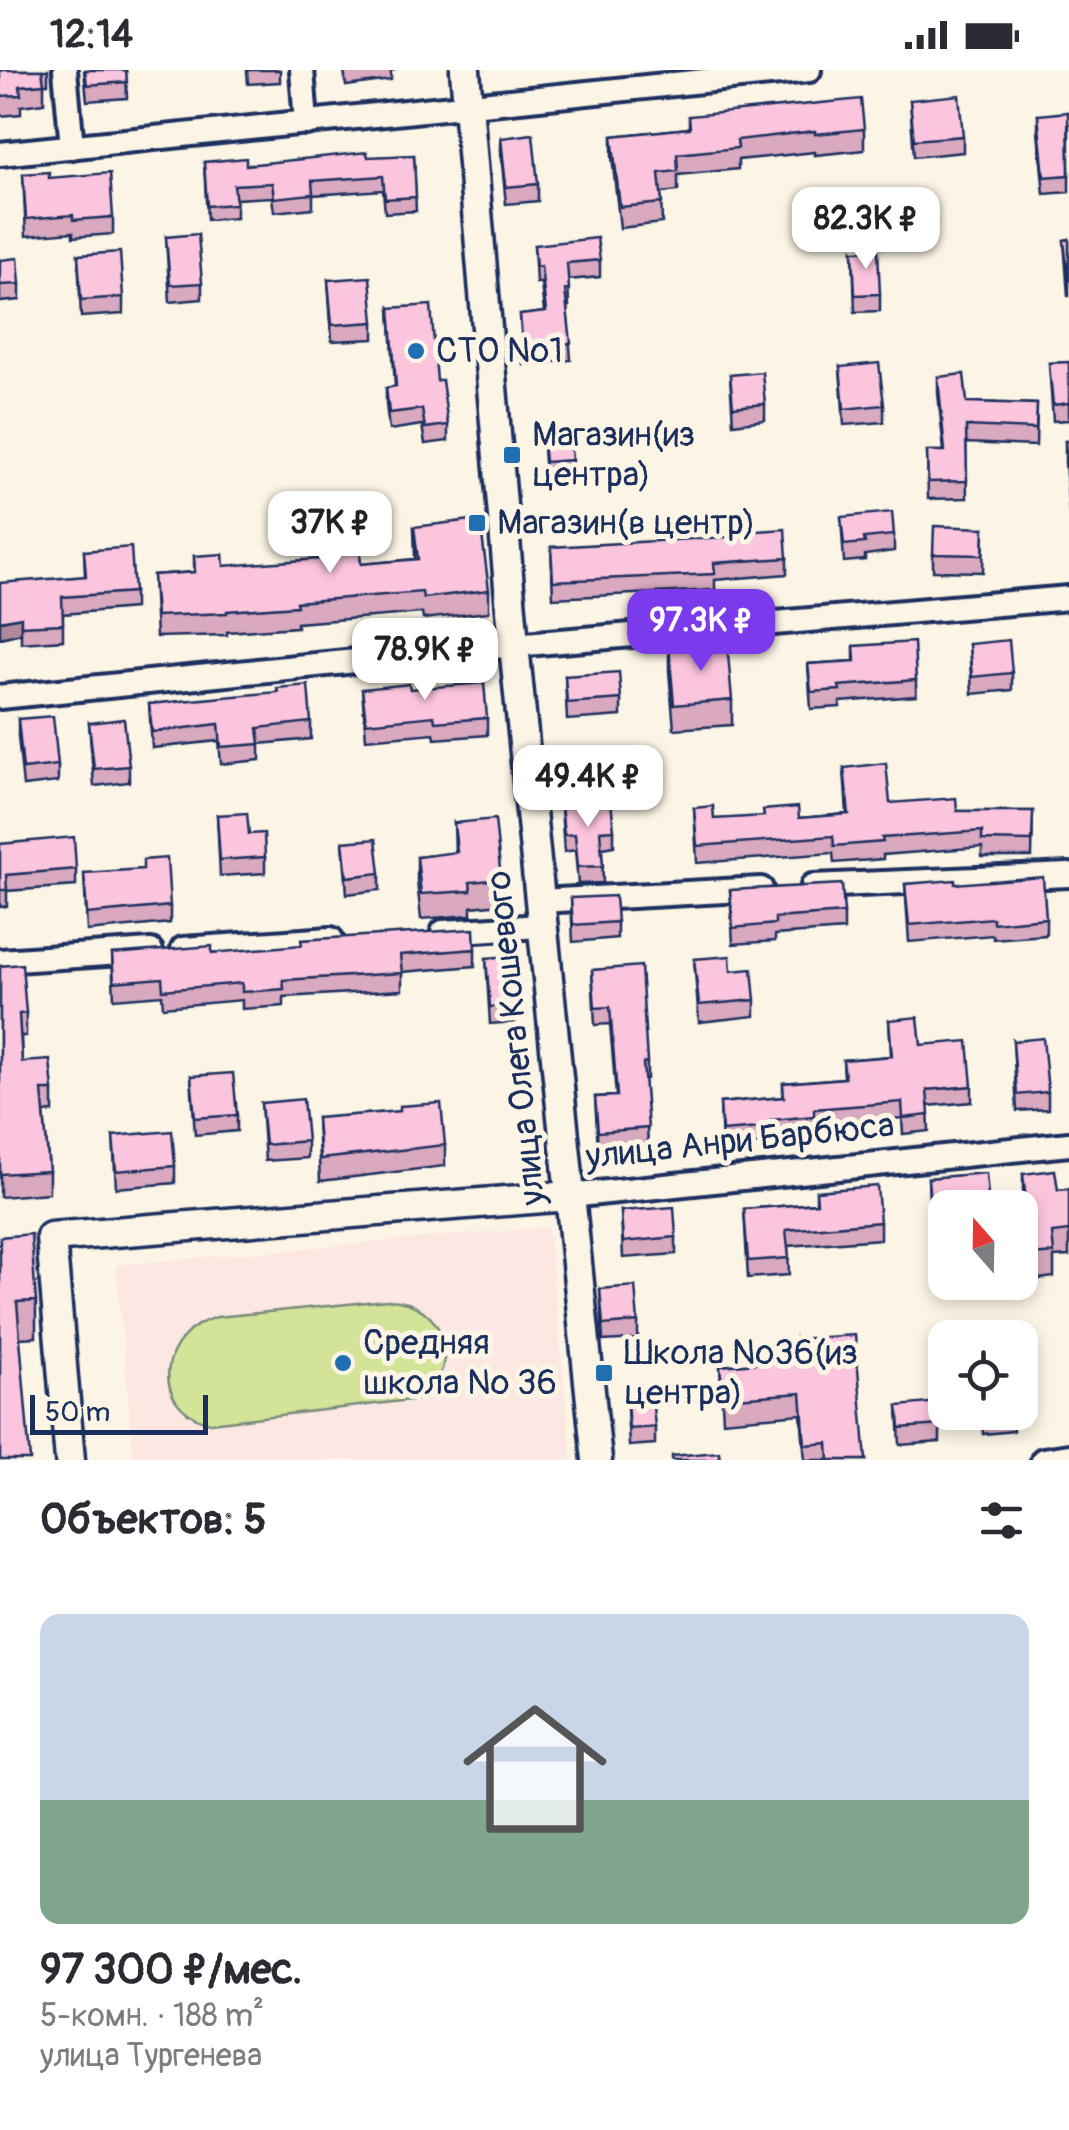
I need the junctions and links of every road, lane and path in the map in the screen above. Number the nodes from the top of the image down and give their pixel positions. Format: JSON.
{"nodes":[{"id":1,"x":65,"y":70,"type":"edge"},
{"id":2,"x":302,"y":70,"type":"edge"},
{"id":3,"x":465,"y":70,"type":"edge"},
{"id":4,"x":809,"y":70,"type":"edge"},
{"id":5,"x":664,"y":78,"type":"edge"},
{"id":6,"x":469,"y":106,"type":"junction"},
{"id":7,"x":306,"y":123,"type":"junction"},
{"id":8,"x":72,"y":147,"type":"junction"},
{"id":9,"x":0,"y":154,"type":"edge"},
{"id":10,"x":1069,"y":598,"type":"edge"},
{"id":11,"x":514,"y":645,"type":"junction"},
{"id":12,"x":0,"y":697,"type":"edge"},
{"id":13,"x":1069,"y":875,"type":"edge"},
{"id":14,"x":540,"y":914,"type":"junction"},
{"id":15,"x":425,"y":933,"type":"edge"},
{"id":16,"x":348,"y":938,"type":"edge"},
{"id":17,"x":0,"y":961,"type":"edge"},
{"id":18,"x":1069,"y":1144,"type":"edge"},
{"id":19,"x":569,"y":1196,"type":"junction"},
{"id":20,"x":1069,"y":1456,"type":"edge"},
{"id":21,"x":70,"y":1460,"type":"edge"},
{"id":22,"x":597,"y":1460,"type":"edge"},
{"id":23,"x":1042,"y":1460,"type":"edge"}],
"edges":[{"from":1,"to":8,"type":"street"},
{"from":2,"to":7,"type":"street"},
{"from":3,"to":6,"type":"street","name":"улица Олега Кошевого"},
{"from":4,"to":5,"type":"street"},
{"from":5,"to":6,"type":"street"},
{"from":6,"to":7,"type":"street"},
{"from":6,"to":11,"type":"street","name":"улица Олега Кошевого"},
{"from":7,"to":8,"type":"street"},
{"from":8,"to":9,"type":"street"},
{"from":10,"to":11,"type":"street"},
{"from":11,"to":12,"type":"street"},
{"from":11,"to":14,"type":"street","name":"улица Олега Кошевого"},
{"from":13,"to":14,"type":"street"},
{"from":14,"to":15,"type":"street"},
{"from":14,"to":19,"type":"street","name":"улица Олега Кошевого"},
{"from":16,"to":17,"type":"street"},
{"from":18,"to":19,"type":"street","name":"улица Анри Барбюса"},
{"from":19,"to":21,"type":"street","name":"улица Анри Барбюса"},
{"from":19,"to":22,"type":"street","name":"улица Олега Кошевого"},
{"from":20,"to":23,"type":"street"}]}
